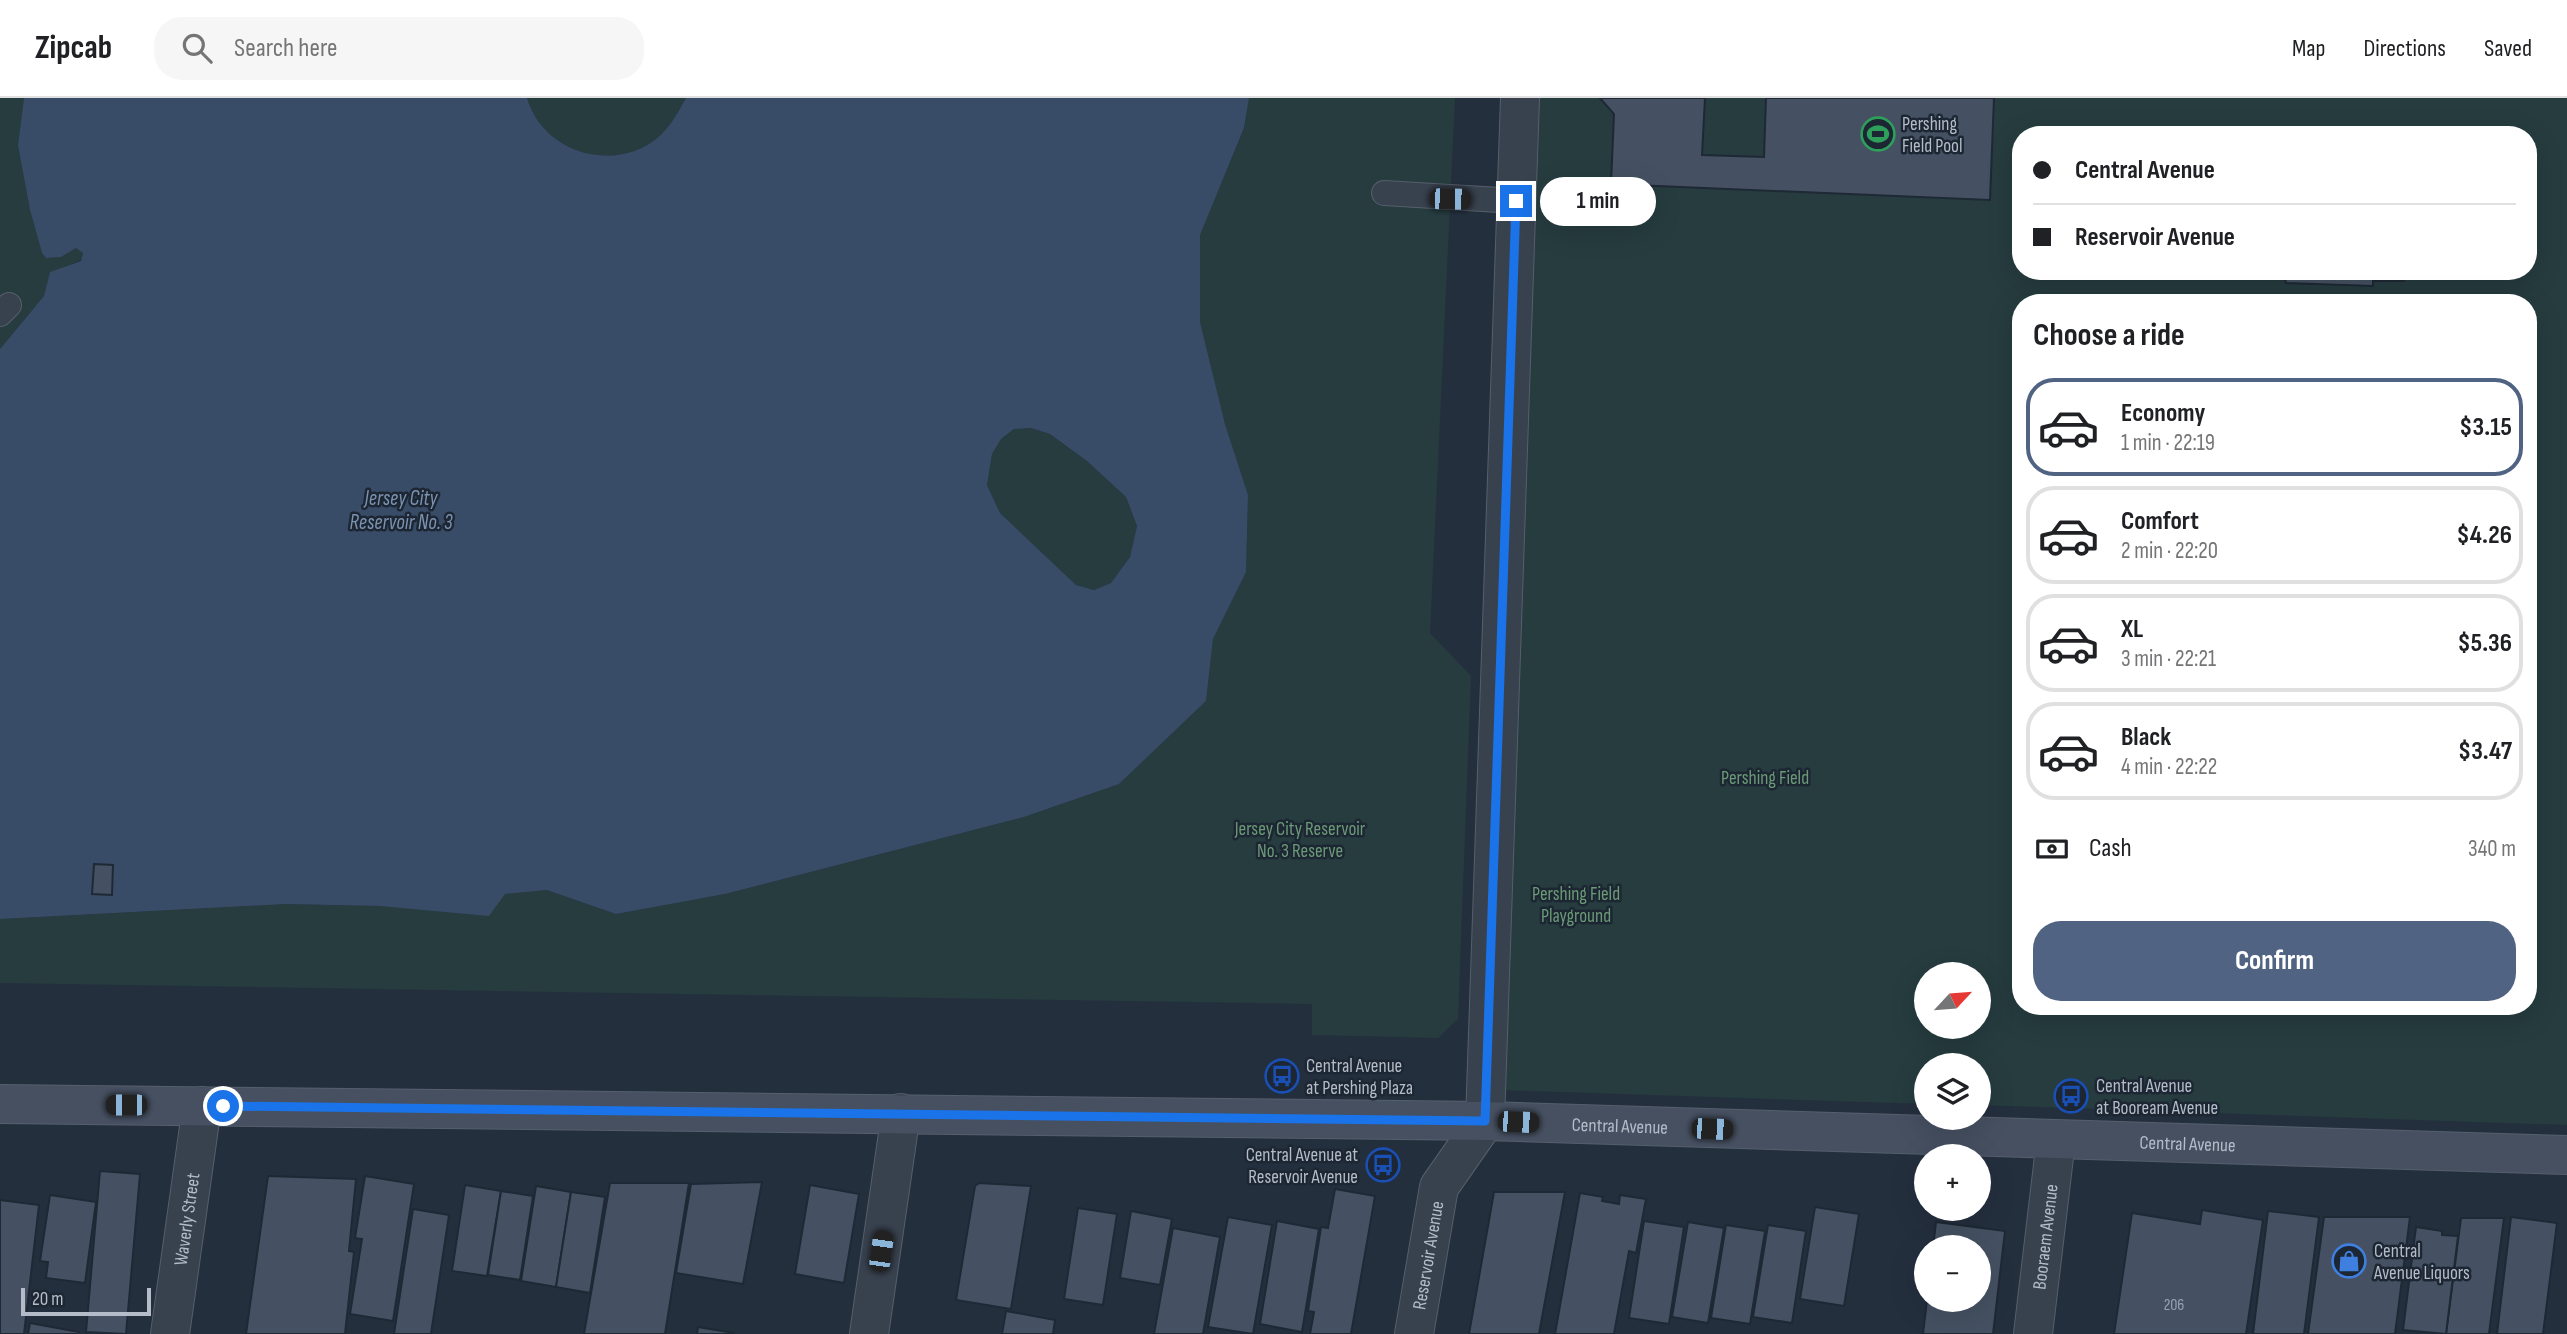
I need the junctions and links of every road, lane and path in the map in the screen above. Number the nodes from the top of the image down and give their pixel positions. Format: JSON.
{"nodes":[{"id":1,"x":1520,"y":98,"type":"edge"},
{"id":2,"x":1384,"y":193,"type":"dead end"},
{"id":3,"x":1516,"y":201,"type":"junction"},
{"id":4,"x":0,"y":1104,"type":"edge"},
{"id":5,"x":202,"y":1106,"type":"junction"},
{"id":6,"x":901,"y":1113,"type":"junction"},
{"id":7,"x":1485,"y":1121,"type":"junction"},
{"id":8,"x":2056,"y":1140,"type":"junction"},
{"id":9,"x":2567,"y":1155,"type":"edge"},
{"id":10,"x":170,"y":1334,"type":"edge"},
{"id":11,"x":869,"y":1334,"type":"edge"},
{"id":12,"x":1414,"y":1334,"type":"edge"},
{"id":13,"x":2033,"y":1334,"type":"edge"}],
"edges":[{"from":1,"to":3,"type":"street"},
{"from":2,"to":3,"type":"lane"},
{"from":3,"to":7,"type":"street"},
{"from":4,"to":5,"type":"main road","name":"Central Avenue"},
{"from":5,"to":6,"type":"main road","name":"Central Avenue"},
{"from":5,"to":10,"type":"street","name":"Waverly Street"},
{"from":6,"to":7,"type":"main road","name":"Central Avenue"},
{"from":6,"to":11,"type":"street"},
{"from":7,"to":8,"type":"main road","name":"Central Avenue"},
{"from":7,"to":12,"type":"street","name":"Reservoir Avenue"},
{"from":8,"to":9,"type":"main road","name":"Central Avenue"},
{"from":8,"to":13,"type":"street","name":"Booraem Avenue"}]}
